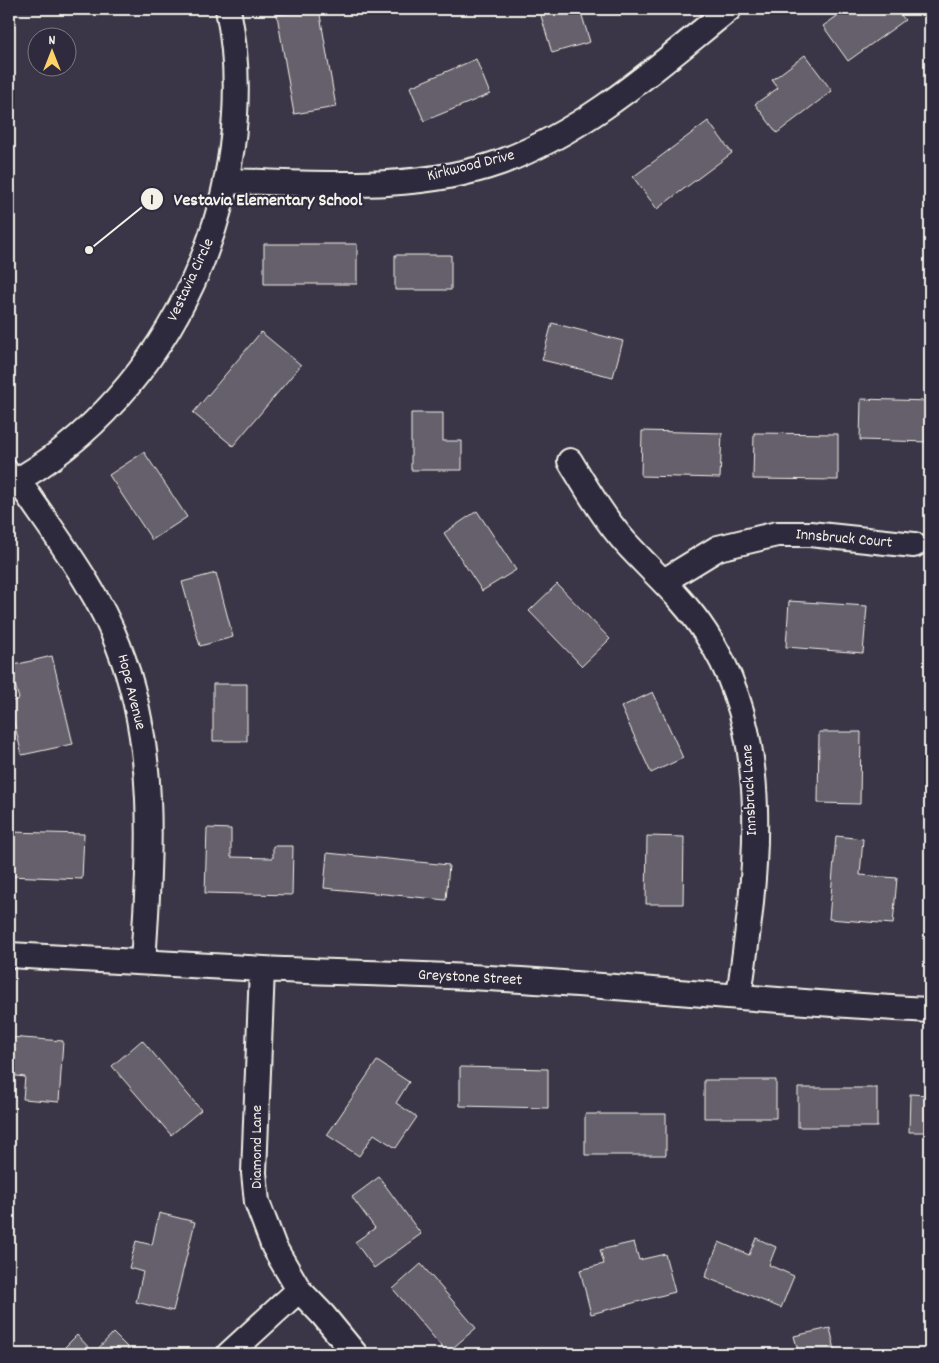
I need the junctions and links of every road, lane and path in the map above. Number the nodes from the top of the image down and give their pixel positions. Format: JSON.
{"nodes":[{"id":1,"x":228,"y":9,"type":"edge"},
{"id":2,"x":724,"y":10,"type":"edge"},
{"id":3,"x":227,"y":181,"type":"junction"},
{"id":4,"x":570,"y":461,"type":"dead end"},
{"id":5,"x":12,"y":477,"type":"edge"},
{"id":6,"x":914,"y":545,"type":"dead end"},
{"id":7,"x":664,"y":581,"type":"junction"},
{"id":8,"x":9,"y":955,"type":"edge"},
{"id":9,"x":143,"y":962,"type":"junction"},
{"id":10,"x":262,"y":969,"type":"junction"},
{"id":11,"x":739,"y":995,"type":"junction"},
{"id":12,"x":930,"y":1010,"type":"edge"},
{"id":13,"x":299,"y":1290,"type":"junction"},
{"id":14,"x":229,"y":1354,"type":"edge"},
{"id":15,"x":355,"y":1354,"type":"edge"}],
"edges":[{"from":1,"to":3,"type":"street","name":"Vestavia Circle"},
{"from":2,"to":3,"type":"street","name":"Kirkwood Drive"},
{"from":3,"to":5,"type":"street","name":"Vestavia Circle"},
{"from":4,"to":7,"type":"street","name":"Innsbruck Lane"},
{"from":5,"to":9,"type":"street","name":"Hope Avenue"},
{"from":6,"to":7,"type":"street","name":"Innsbruck Court"},
{"from":7,"to":11,"type":"street","name":"Innsbruck Lane"},
{"from":8,"to":9,"type":"street","name":"Greystone Street"},
{"from":9,"to":10,"type":"street","name":"Greystone Street"},
{"from":10,"to":11,"type":"street","name":"Greystone Street"},
{"from":10,"to":13,"type":"street","name":"Diamond Lane"},
{"from":11,"to":12,"type":"street","name":"Greystone Street"},
{"from":13,"to":14,"type":"street"},
{"from":13,"to":15,"type":"street","name":"Diamond Lane"}]}
